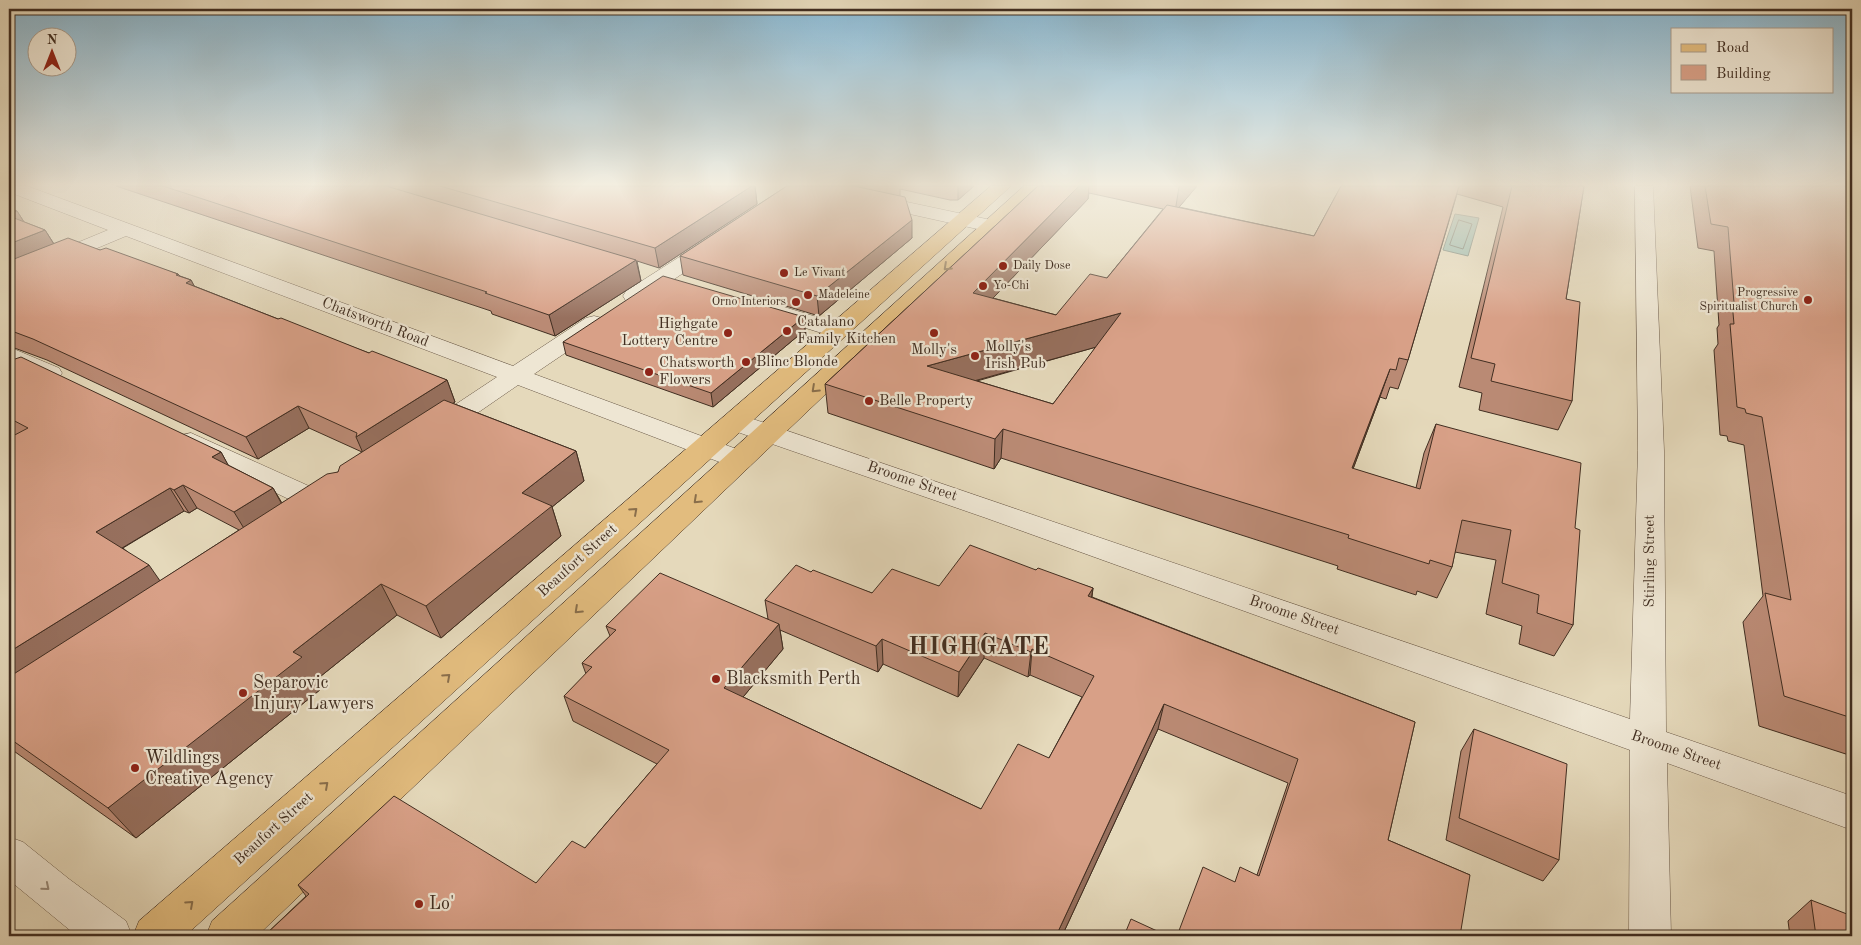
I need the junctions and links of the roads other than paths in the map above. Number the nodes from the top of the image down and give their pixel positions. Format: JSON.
{"nodes":[{"id":1,"x":106,"y":230,"type":"edge"},
{"id":2,"x":110,"y":230,"type":"edge"},
{"id":3,"x":129,"y":230,"type":"edge"},
{"id":4,"x":734,"y":230,"type":"edge"},
{"id":5,"x":969,"y":230,"type":"edge"},
{"id":6,"x":971,"y":230,"type":"edge"},
{"id":7,"x":1645,"y":230,"type":"edge"},
{"id":8,"x":9,"y":263,"type":"edge"},
{"id":9,"x":634,"y":269,"type":"edge"},
{"id":10,"x":663,"y":277,"type":"junction"},
{"id":11,"x":9,"y":279,"type":"edge"},
{"id":12,"x":689,"y":286,"type":"edge"},
{"id":13,"x":752,"y":305,"type":"edge"},
{"id":14,"x":838,"y":331,"type":"junction"},
{"id":15,"x":9,"y":354,"type":"edge"},
{"id":16,"x":37,"y":367,"type":"junction"},
{"id":17,"x":516,"y":376,"type":"junction"},
{"id":18,"x":9,"y":380,"type":"edge"},
{"id":19,"x":72,"y":384,"type":"edge"},
{"id":20,"x":735,"y":422,"type":"junction"},
{"id":21,"x":170,"y":431,"type":"edge"},
{"id":22,"x":767,"y":433,"type":"junction"},
{"id":23,"x":418,"y":441,"type":"edge"},
{"id":24,"x":706,"y":447,"type":"junction"},
{"id":25,"x":740,"y":460,"type":"junction"},
{"id":26,"x":320,"y":504,"type":"edge"},
{"id":27,"x":1648,"y":742,"type":"junction"},
{"id":28,"x":1852,"y":813,"type":"edge"},
{"id":29,"x":9,"y":855,"type":"edge"},
{"id":30,"x":111,"y":936,"type":"edge"},
{"id":31,"x":154,"y":936,"type":"edge"},
{"id":32,"x":227,"y":936,"type":"edge"},
{"id":33,"x":1650,"y":936,"type":"edge"}],
"edges":[{"from":1,"to":8,"type":"street"},
{"from":2,"to":11,"type":"street"},
{"from":3,"to":17,"type":"street","name":"Chatsworth Road"},
{"from":4,"to":10,"type":"street"},
{"from":5,"to":14,"type":"main road","name":"Beaufort Street"},
{"from":6,"to":22,"type":"main road","name":"Beaufort Street","one_way":true},
{"from":7,"to":27,"type":"street","name":"Stirling Street"},
{"from":9,"to":10,"type":"street"},
{"from":10,"to":12,"type":"street"},
{"from":10,"to":17,"type":"street"},
{"from":13,"to":14,"type":"street"},
{"from":14,"to":20,"type":"main road","name":"Beaufort Street"},
{"from":15,"to":16,"type":"street"},
{"from":16,"to":18,"type":"street"},
{"from":16,"to":19,"type":"street"},
{"from":17,"to":23,"type":"street"},
{"from":17,"to":24,"type":"street","name":"Chatsworth Road"},
{"from":20,"to":22,"type":"street","name":"Broome Street"},
{"from":20,"to":24,"type":"main road","name":"Beaufort Street"},
{"from":21,"to":26,"type":"street"},
{"from":22,"to":25,"type":"main road","name":"Beaufort Street"},
{"from":22,"to":27,"type":"street","name":"Broome Street"},
{"from":24,"to":25,"type":"street","name":"Chatsworth Road"},
{"from":31,"to":24,"type":"main road","name":"Beaufort Street","one_way":true},
{"from":25,"to":32,"type":"main road","name":"Beaufort Street","one_way":true},
{"from":27,"to":28,"type":"street","name":"Broome Street"},
{"from":27,"to":33,"type":"street","name":"Stirling Street"},
{"from":29,"to":30,"type":"street","one_way":true}]}
